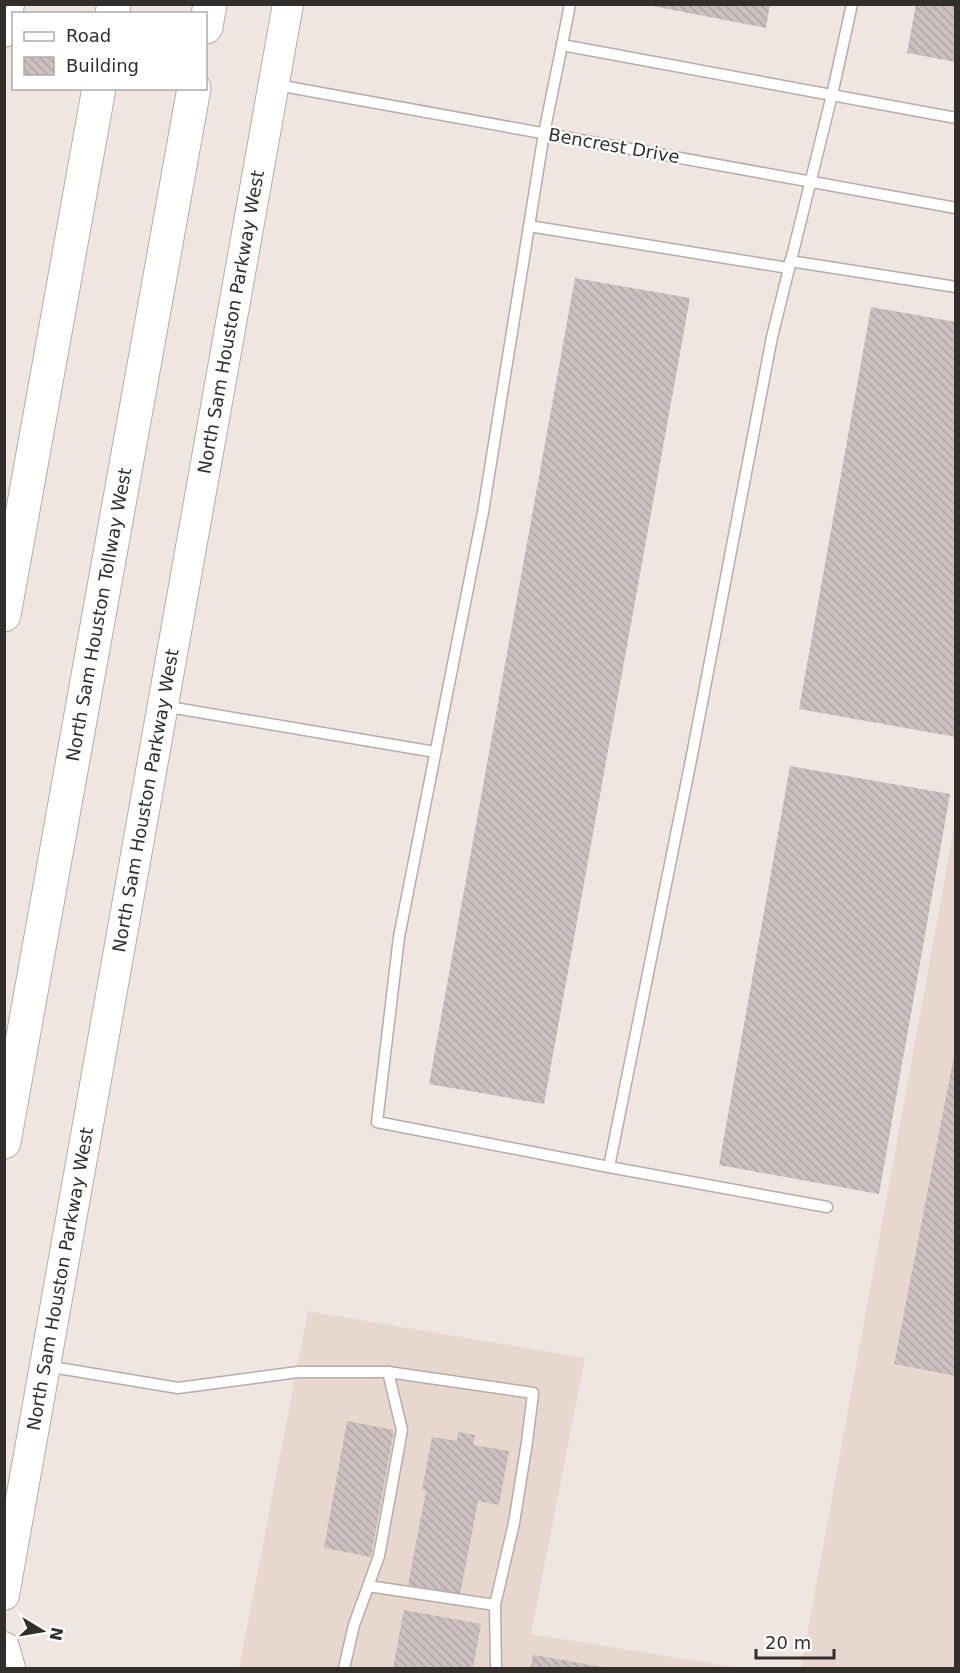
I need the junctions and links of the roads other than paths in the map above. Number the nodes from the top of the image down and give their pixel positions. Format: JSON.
{"nodes":[{"id":1,"x":9,"y":4,"type":"edge"},
{"id":2,"x":210,"y":4,"type":"edge"},
{"id":3,"x":288,"y":4,"type":"edge"},
{"id":4,"x":570,"y":4,"type":"edge"},
{"id":5,"x":852,"y":4,"type":"edge"},
{"id":6,"x":207,"y":21,"type":"edge"},
{"id":7,"x":4,"y":32,"type":"edge"},
{"id":8,"x":562,"y":45,"type":"junction"},
{"id":9,"x":273,"y":84,"type":"junction"},
{"id":10,"x":99,"y":90,"type":"edge"},
{"id":11,"x":194,"y":90,"type":"edge"},
{"id":12,"x":832,"y":95,"type":"junction"},
{"id":13,"x":956,"y":118,"type":"edge"},
{"id":14,"x":544,"y":133,"type":"junction"},
{"id":15,"x":809,"y":181,"type":"junction"},
{"id":16,"x":956,"y":208,"type":"edge"},
{"id":17,"x":529,"y":226,"type":"junction"},
{"id":18,"x":789,"y":264,"type":"junction"},
{"id":19,"x":956,"y":287,"type":"edge"},
{"id":20,"x":4,"y":615,"type":"edge"},
{"id":21,"x":163,"y":706,"type":"junction"},
{"id":22,"x":435,"y":752,"type":"junction"},
{"id":23,"x":4,"y":1142,"type":"edge"},
{"id":24,"x":609,"y":1167,"type":"junction"},
{"id":25,"x":827,"y":1207,"type":"dead end"},
{"id":26,"x":45,"y":1366,"type":"junction"},
{"id":27,"x":388,"y":1372,"type":"junction"},
{"id":28,"x":368,"y":1586,"type":"junction"},
{"id":29,"x":4,"y":1595,"type":"edge"},
{"id":30,"x":495,"y":1605,"type":"junction"},
{"id":31,"x":4,"y":1647,"type":"edge"},
{"id":32,"x":10,"y":1668,"type":"edge"},
{"id":33,"x":344,"y":1668,"type":"edge"},
{"id":34,"x":496,"y":1668,"type":"edge"}],
"edges":[{"from":1,"to":7,"type":"main road"},
{"from":2,"to":6,"type":"highway"},
{"from":3,"to":9,"type":"main road","name":"North Sam Houston Parkway West"},
{"from":4,"to":8,"type":"lane"},
{"from":5,"to":12,"type":"lane"},
{"from":8,"to":12,"type":"lane"},
{"from":8,"to":14,"type":"lane"},
{"from":9,"to":14,"type":"lane","name":"Bencrest Drive"},
{"from":9,"to":21,"type":"main road","name":"North Sam Houston Parkway West"},
{"from":10,"to":20,"type":"highway"},
{"from":11,"to":23,"type":"highway","name":"North Sam Houston Tollway West"},
{"from":12,"to":13,"type":"lane"},
{"from":12,"to":15,"type":"lane"},
{"from":14,"to":15,"type":"lane","name":"Bencrest Drive"},
{"from":14,"to":17,"type":"lane"},
{"from":15,"to":16,"type":"lane","name":"Bencrest Drive"},
{"from":15,"to":18,"type":"lane"},
{"from":17,"to":18,"type":"lane"},
{"from":17,"to":22,"type":"lane"},
{"from":18,"to":19,"type":"lane"},
{"from":18,"to":24,"type":"lane"},
{"from":21,"to":22,"type":"lane"},
{"from":21,"to":26,"type":"main road","name":"North Sam Houston Parkway West"},
{"from":22,"to":24,"type":"lane"},
{"from":24,"to":25,"type":"lane"},
{"from":26,"to":27,"type":"lane"},
{"from":26,"to":29,"type":"main road","name":"North Sam Houston Parkway West"},
{"from":27,"to":28,"type":"lane"},
{"from":27,"to":30,"type":"lane"},
{"from":28,"to":30,"type":"lane"},
{"from":28,"to":33,"type":"lane"},
{"from":30,"to":34,"type":"lane"},
{"from":31,"to":32,"type":"main road"}]}
